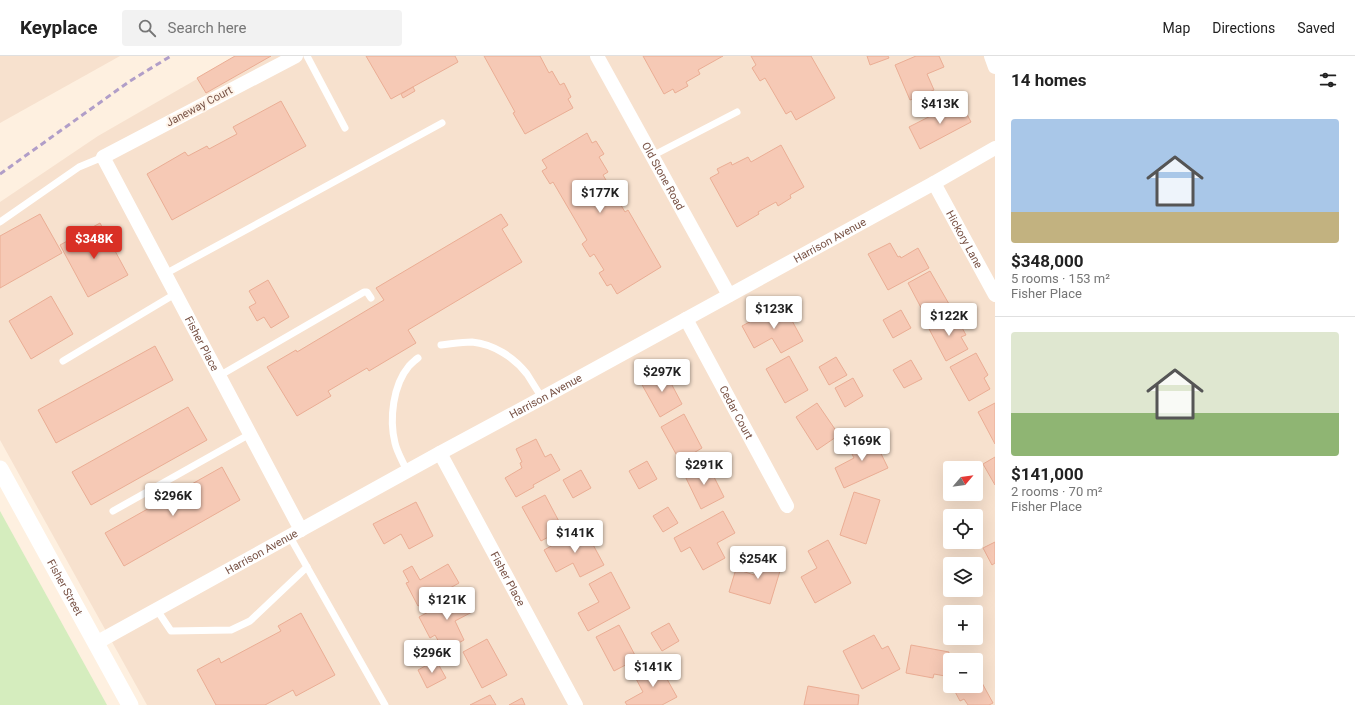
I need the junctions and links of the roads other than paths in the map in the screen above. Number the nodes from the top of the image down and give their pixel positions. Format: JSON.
{"nodes":[{"id":1,"x":296,"y":56,"type":"edge"},
{"id":2,"x":307,"y":56,"type":"edge"},
{"id":3,"x":597,"y":56,"type":"edge"},
{"id":4,"x":991,"y":56,"type":"edge"},
{"id":5,"x":995,"y":66,"type":"edge"},
{"id":6,"x":737,"y":112,"type":"dead end"},
{"id":7,"x":442,"y":123,"type":"dead end"},
{"id":8,"x":345,"y":128,"type":"dead end"},
{"id":9,"x":995,"y":148,"type":"edge"},
{"id":10,"x":652,"y":156,"type":"junction"},
{"id":11,"x":103,"y":157,"type":"junction"},
{"id":12,"x":934,"y":183,"type":"junction"},
{"id":13,"x":0,"y":222,"type":"edge"},
{"id":14,"x":165,"y":274,"type":"junction"},
{"id":15,"x":176,"y":294,"type":"junction"},
{"id":16,"x":729,"y":295,"type":"junction"},
{"id":17,"x":995,"y":295,"type":"edge"},
{"id":18,"x":372,"y":298,"type":"dead end"},
{"id":19,"x":686,"y":319,"type":"junction"},
{"id":20,"x":440,"y":345,"type":"dead end"},
{"id":21,"x":418,"y":358,"type":"dead end"},
{"id":22,"x":63,"y":361,"type":"dead end"},
{"id":23,"x":219,"y":376,"type":"junction"},
{"id":24,"x":542,"y":398,"type":"junction"},
{"id":25,"x":250,"y":434,"type":"junction"},
{"id":26,"x":440,"y":453,"type":"junction"},
{"id":27,"x":407,"y":471,"type":"junction"},
{"id":28,"x":2,"y":476,"type":"edge"},
{"id":29,"x":787,"y":506,"type":"dead end"},
{"id":30,"x":113,"y":510,"type":"dead end"},
{"id":31,"x":296,"y":534,"type":"junction"},
{"id":32,"x":307,"y":567,"type":"junction"},
{"id":33,"x":157,"y":610,"type":"junction"},
{"id":34,"x":96,"y":643,"type":"junction"},
{"id":35,"x":130,"y":705,"type":"edge"},
{"id":36,"x":385,"y":705,"type":"edge"},
{"id":37,"x":576,"y":705,"type":"edge"}],
"edges":[{"from":1,"to":11,"type":"street","name":"Janeway Court"},
{"from":2,"to":8,"type":"lane"},
{"from":3,"to":10,"type":"street","name":"Old Stone Road"},
{"from":4,"to":5,"type":"street"},
{"from":6,"to":10,"type":"lane"},
{"from":7,"to":14,"type":"lane"},
{"from":9,"to":12,"type":"street","name":"Harrison Avenue"},
{"from":10,"to":16,"type":"street","name":"Old Stone Road"},
{"from":11,"to":13,"type":"lane"},
{"from":11,"to":14,"type":"street","name":"Fisher Place"},
{"from":12,"to":16,"type":"street","name":"Harrison Avenue"},
{"from":12,"to":17,"type":"street","name":"Hickory Lane"},
{"from":14,"to":15,"type":"street","name":"Fisher Place"},
{"from":15,"to":22,"type":"lane"},
{"from":15,"to":23,"type":"street","name":"Fisher Place"},
{"from":16,"to":19,"type":"street","name":"Harrison Avenue"},
{"from":18,"to":23,"type":"lane"},
{"from":19,"to":24,"type":"street","name":"Harrison Avenue"},
{"from":19,"to":29,"type":"street","name":"Cedar Court"},
{"from":20,"to":24,"type":"lane"},
{"from":21,"to":27,"type":"lane"},
{"from":23,"to":25,"type":"street","name":"Fisher Place"},
{"from":24,"to":26,"type":"street","name":"Harrison Avenue"},
{"from":25,"to":30,"type":"lane"},
{"from":25,"to":31,"type":"street","name":"Fisher Place"},
{"from":26,"to":27,"type":"street","name":"Harrison Avenue"},
{"from":26,"to":37,"type":"street","name":"Fisher Place"},
{"from":27,"to":31,"type":"street","name":"Harrison Avenue"},
{"from":28,"to":34,"type":"street","name":"Fisher Street"},
{"from":31,"to":32,"type":"lane"},
{"from":31,"to":33,"type":"street","name":"Harrison Avenue"},
{"from":32,"to":33,"type":"lane"},
{"from":32,"to":36,"type":"lane"},
{"from":33,"to":34,"type":"street","name":"Harrison Avenue"},
{"from":34,"to":35,"type":"street","name":"Fisher Street"}]}
